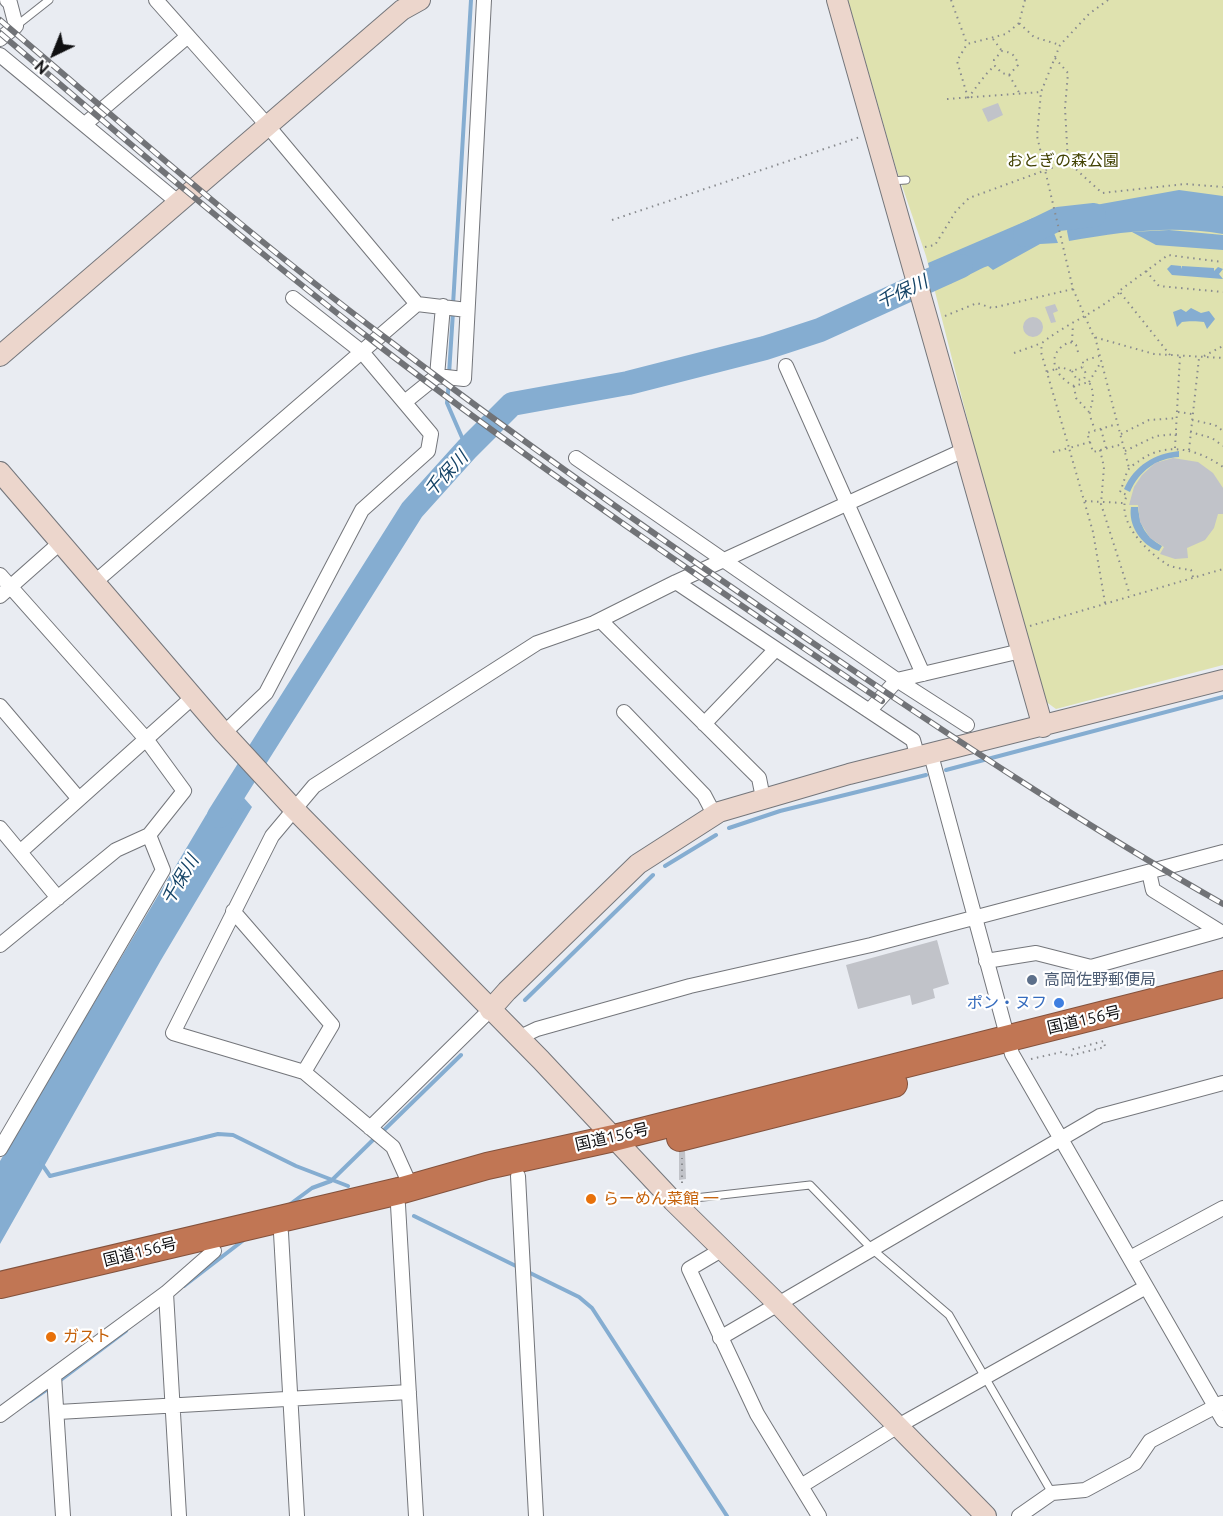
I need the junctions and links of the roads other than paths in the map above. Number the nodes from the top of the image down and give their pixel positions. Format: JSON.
{"nodes":[{"id":1,"x":7,"y":0,"type":"edge"},
{"id":2,"x":49,"y":0,"type":"edge"},
{"id":3,"x":156,"y":0,"type":"edge"},
{"id":4,"x":420,"y":0,"type":"edge"},
{"id":5,"x":484,"y":0,"type":"edge"},
{"id":6,"x":837,"y":0,"type":"edge"},
{"id":7,"x":16,"y":26,"type":"junction"},
{"id":8,"x":188,"y":36,"type":"junction"},
{"id":9,"x":0,"y":39,"type":"edge"},
{"id":10,"x":0,"y":55,"type":"edge"},
{"id":11,"x":85,"y":124,"type":"junction"},
{"id":12,"x":267,"y":125,"type":"junction"},
{"id":13,"x":179,"y":203,"type":"junction"},
{"id":14,"x":294,"y":298,"type":"dead end"},
{"id":15,"x":417,"y":304,"type":"junction"},
{"id":16,"x":443,"y":306,"type":"junction"},
{"id":17,"x":467,"y":310,"type":"junction"},
{"id":18,"x":362,"y":352,"type":"junction"},
{"id":19,"x":0,"y":356,"type":"edge"},
{"id":20,"x":786,"y":366,"type":"dead end"},
{"id":21,"x":437,"y":376,"type":"junction"},
{"id":22,"x":406,"y":401,"type":"junction"},
{"id":23,"x":964,"y":450,"type":"junction"},
{"id":24,"x":576,"y":458,"type":"dead end"},
{"id":25,"x":0,"y":472,"type":"edge"},
{"id":26,"x":848,"y":505,"type":"junction"},
{"id":27,"x":61,"y":542,"type":"junction"},
{"id":28,"x":722,"y":561,"type":"junction"},
{"id":29,"x":0,"y":575,"type":"edge"},
{"id":30,"x":94,"y":582,"type":"junction"},
{"id":31,"x":676,"y":582,"type":"junction"},
{"id":32,"x":5,"y":592,"type":"edge"},
{"id":33,"x":600,"y":620,"type":"junction"},
{"id":34,"x":776,"y":649,"type":"junction"},
{"id":35,"x":1021,"y":651,"type":"junction"},
{"id":36,"x":923,"y":674,"type":"junction"},
{"id":37,"x":897,"y":680,"type":"junction"},
{"id":38,"x":1223,"y":680,"type":"edge"},
{"id":39,"x":193,"y":697,"type":"junction"},
{"id":40,"x":0,"y":706,"type":"edge"},
{"id":41,"x":870,"y":710,"type":"junction"},
{"id":42,"x":624,"y":712,"type":"dead end"},
{"id":43,"x":704,"y":724,"type":"junction"},
{"id":44,"x":967,"y":724,"type":"dead end"},
{"id":45,"x":1043,"y":727,"type":"junction"},
{"id":46,"x":146,"y":739,"type":"junction"},
{"id":47,"x":230,"y":739,"type":"junction"},
{"id":48,"x":925,"y":757,"type":"junction"},
{"id":49,"x":763,"y":798,"type":"junction"},
{"id":50,"x":79,"y":800,"type":"junction"},
{"id":51,"x":293,"y":808,"type":"junction"},
{"id":52,"x":714,"y":814,"type":"junction"},
{"id":53,"x":0,"y":828,"type":"edge"},
{"id":54,"x":148,"y":835,"type":"junction"},
{"id":55,"x":21,"y":852,"type":"junction"},
{"id":56,"x":1223,"y":852,"type":"edge"},
{"id":57,"x":1149,"y":872,"type":"junction"},
{"id":58,"x":58,"y":898,"type":"junction"},
{"id":59,"x":233,"y":911,"type":"junction"},
{"id":60,"x":975,"y":918,"type":"junction"},
{"id":61,"x":1221,"y":931,"type":"edge"},
{"id":62,"x":0,"y":945,"type":"edge"},
{"id":63,"x":986,"y":961,"type":"junction"},
{"id":64,"x":1223,"y":984,"type":"edge"},
{"id":65,"x":1223,"y":1000,"type":"edge"},
{"id":66,"x":490,"y":1010,"type":"junction"},
{"id":67,"x":518,"y":1038,"type":"junction"},
{"id":68,"x":1012,"y":1051,"type":"junction"},
{"id":69,"x":304,"y":1072,"type":"junction"},
{"id":70,"x":1223,"y":1083,"type":"edge"},
{"id":71,"x":370,"y":1128,"type":"junction"},
{"id":72,"x":1062,"y":1138,"type":"junction"},
{"id":73,"x":620,"y":1144,"type":"junction"},
{"id":74,"x":0,"y":1149,"type":"edge"},
{"id":75,"x":518,"y":1176,"type":"junction"},
{"id":76,"x":677,"y":1192,"type":"junction"},
{"id":77,"x":405,"y":1196,"type":"junction"},
{"id":78,"x":1223,"y":1208,"type":"edge"},
{"id":79,"x":281,"y":1233,"type":"junction"},
{"id":80,"x":723,"y":1249,"type":"junction"},
{"id":81,"x":872,"y":1249,"type":"junction"},
{"id":82,"x":214,"y":1251,"type":"junction"},
{"id":83,"x":1130,"y":1257,"type":"junction"},
{"id":84,"x":0,"y":1286,"type":"edge"},
{"id":85,"x":1146,"y":1287,"type":"junction"},
{"id":86,"x":166,"y":1293,"type":"junction"},
{"id":87,"x":0,"y":1299,"type":"edge"},
{"id":88,"x":778,"y":1304,"type":"junction"},
{"id":89,"x":720,"y":1338,"type":"junction"},
{"id":90,"x":54,"y":1376,"type":"junction"},
{"id":91,"x":984,"y":1379,"type":"junction"},
{"id":92,"x":409,"y":1392,"type":"junction"},
{"id":93,"x":291,"y":1398,"type":"junction"},
{"id":94,"x":1219,"y":1404,"type":"edge"},
{"id":95,"x":173,"y":1405,"type":"junction"},
{"id":96,"x":58,"y":1412,"type":"junction"},
{"id":97,"x":0,"y":1415,"type":"edge"},
{"id":98,"x":1223,"y":1420,"type":"edge"},
{"id":99,"x":897,"y":1426,"type":"junction"},
{"id":100,"x":801,"y":1486,"type":"junction"},
{"id":101,"x":1052,"y":1493,"type":"junction"},
{"id":102,"x":63,"y":1516,"type":"edge"},
{"id":103,"x":179,"y":1516,"type":"edge"},
{"id":104,"x":297,"y":1516,"type":"edge"},
{"id":105,"x":416,"y":1516,"type":"edge"},
{"id":106,"x":536,"y":1516,"type":"edge"},
{"id":107,"x":819,"y":1516,"type":"edge"},
{"id":108,"x":986,"y":1516,"type":"edge"},
{"id":109,"x":1019,"y":1516,"type":"edge"}],
"edges":[{"from":1,"to":7,"type":"street"},
{"from":2,"to":7,"type":"lane"},
{"from":3,"to":8,"type":"street"},
{"from":4,"to":12,"type":"street"},
{"from":5,"to":17,"type":"street"},
{"from":6,"to":23,"type":"street"},
{"from":7,"to":9,"type":"street"},
{"from":8,"to":11,"type":"street"},
{"from":8,"to":12,"type":"street"},
{"from":10,"to":11,"type":"street"},
{"from":11,"to":13,"type":"street"},
{"from":12,"to":13,"type":"street"},
{"from":12,"to":15,"type":"street"},
{"from":13,"to":19,"type":"street"},
{"from":14,"to":18,"type":"street"},
{"from":15,"to":16,"type":"street"},
{"from":15,"to":18,"type":"street"},
{"from":16,"to":17,"type":"street"},
{"from":16,"to":21,"type":"street"},
{"from":17,"to":21,"type":"street"},
{"from":18,"to":22,"type":"street"},
{"from":18,"to":30,"type":"street"},
{"from":20,"to":26,"type":"street"},
{"from":21,"to":22,"type":"street"},
{"from":22,"to":47,"type":"street"},
{"from":23,"to":26,"type":"street"},
{"from":23,"to":35,"type":"street"},
{"from":24,"to":28,"type":"street"},
{"from":25,"to":27,"type":"street"},
{"from":26,"to":28,"type":"street"},
{"from":26,"to":36,"type":"street"},
{"from":27,"to":30,"type":"street"},
{"from":27,"to":32,"type":"street"},
{"from":28,"to":31,"type":"street"},
{"from":28,"to":37,"type":"street"},
{"from":29,"to":32,"type":"street"},
{"from":30,"to":39,"type":"street"},
{"from":31,"to":33,"type":"street"},
{"from":31,"to":34,"type":"street"},
{"from":32,"to":46,"type":"street"},
{"from":33,"to":43,"type":"street"},
{"from":33,"to":51,"type":"street"},
{"from":34,"to":41,"type":"street"},
{"from":34,"to":43,"type":"street"},
{"from":35,"to":36,"type":"street"},
{"from":35,"to":45,"type":"street"},
{"from":36,"to":37,"type":"street"},
{"from":37,"to":41,"type":"street"},
{"from":37,"to":44,"type":"street"},
{"from":38,"to":45,"type":"street"},
{"from":39,"to":46,"type":"street"},
{"from":39,"to":47,"type":"street"},
{"from":40,"to":50,"type":"street"},
{"from":41,"to":48,"type":"street"},
{"from":42,"to":52,"type":"street"},
{"from":43,"to":49,"type":"street"},
{"from":45,"to":48,"type":"street"},
{"from":46,"to":50,"type":"street"},
{"from":46,"to":54,"type":"street"},
{"from":47,"to":51,"type":"street"},
{"from":48,"to":49,"type":"street"},
{"from":48,"to":60,"type":"street"},
{"from":49,"to":52,"type":"street"},
{"from":50,"to":55,"type":"street"},
{"from":51,"to":59,"type":"street"},
{"from":51,"to":66,"type":"street"},
{"from":52,"to":66,"type":"street"},
{"from":53,"to":55,"type":"street"},
{"from":54,"to":58,"type":"street"},
{"from":54,"to":74,"type":"street"},
{"from":55,"to":58,"type":"street"},
{"from":56,"to":57,"type":"street"},
{"from":57,"to":60,"type":"street"},
{"from":57,"to":61,"type":"street"},
{"from":58,"to":62,"type":"street"},
{"from":59,"to":69,"type":"street"},
{"from":59,"to":69,"type":"street"},
{"from":60,"to":63,"type":"street"},
{"from":60,"to":67,"type":"street"},
{"from":61,"to":63,"type":"street"},
{"from":63,"to":68,"type":"street"},
{"from":64,"to":68,"type":"highway","name":"国道156号"},
{"from":65,"to":68,"type":"highway","name":"国道156号"},
{"from":66,"to":67,"type":"street"},
{"from":66,"to":71,"type":"street"},
{"from":67,"to":73,"type":"street"},
{"from":68,"to":72,"type":"street"},
{"from":68,"to":73,"type":"highway","name":"国道156号"},
{"from":69,"to":71,"type":"street"},
{"from":70,"to":72,"type":"street"},
{"from":71,"to":77,"type":"street"},
{"from":72,"to":81,"type":"street"},
{"from":72,"to":83,"type":"street"},
{"from":73,"to":75,"type":"highway","name":"国道156号"},
{"from":73,"to":76,"type":"street"},
{"from":73,"to":77,"type":"highway","name":"国道156号"},
{"from":75,"to":77,"type":"highway","name":"国道156号"},
{"from":75,"to":106,"type":"street"},
{"from":76,"to":80,"type":"street"},
{"from":76,"to":81,"type":"lane"},
{"from":77,"to":79,"type":"highway","name":"国道156号"},
{"from":77,"to":84,"type":"highway","name":"国道156号"},
{"from":77,"to":92,"type":"street"},
{"from":78,"to":83,"type":"street"},
{"from":79,"to":82,"type":"highway","name":"国道156号"},
{"from":79,"to":93,"type":"street"},
{"from":80,"to":88,"type":"street"},
{"from":80,"to":89,"type":"street"},
{"from":81,"to":88,"type":"street"},
{"from":81,"to":91,"type":"lane"},
{"from":82,"to":86,"type":"street"},
{"from":82,"to":87,"type":"highway","name":"国道156号"},
{"from":83,"to":85,"type":"street"},
{"from":85,"to":91,"type":"street"},
{"from":85,"to":94,"type":"street"},
{"from":86,"to":90,"type":"street"},
{"from":86,"to":95,"type":"street"},
{"from":88,"to":89,"type":"street"},
{"from":88,"to":99,"type":"street"},
{"from":89,"to":100,"type":"street"},
{"from":90,"to":96,"type":"street"},
{"from":90,"to":97,"type":"street"},
{"from":91,"to":99,"type":"street"},
{"from":91,"to":101,"type":"lane"},
{"from":92,"to":93,"type":"street"},
{"from":92,"to":105,"type":"street"},
{"from":93,"to":95,"type":"street"},
{"from":93,"to":104,"type":"street"},
{"from":94,"to":98,"type":"street"},
{"from":94,"to":101,"type":"street"},
{"from":95,"to":96,"type":"street"},
{"from":95,"to":103,"type":"street"},
{"from":96,"to":102,"type":"street"},
{"from":99,"to":100,"type":"street"},
{"from":99,"to":108,"type":"street"},
{"from":100,"to":107,"type":"street"},
{"from":101,"to":109,"type":"street"}]}
